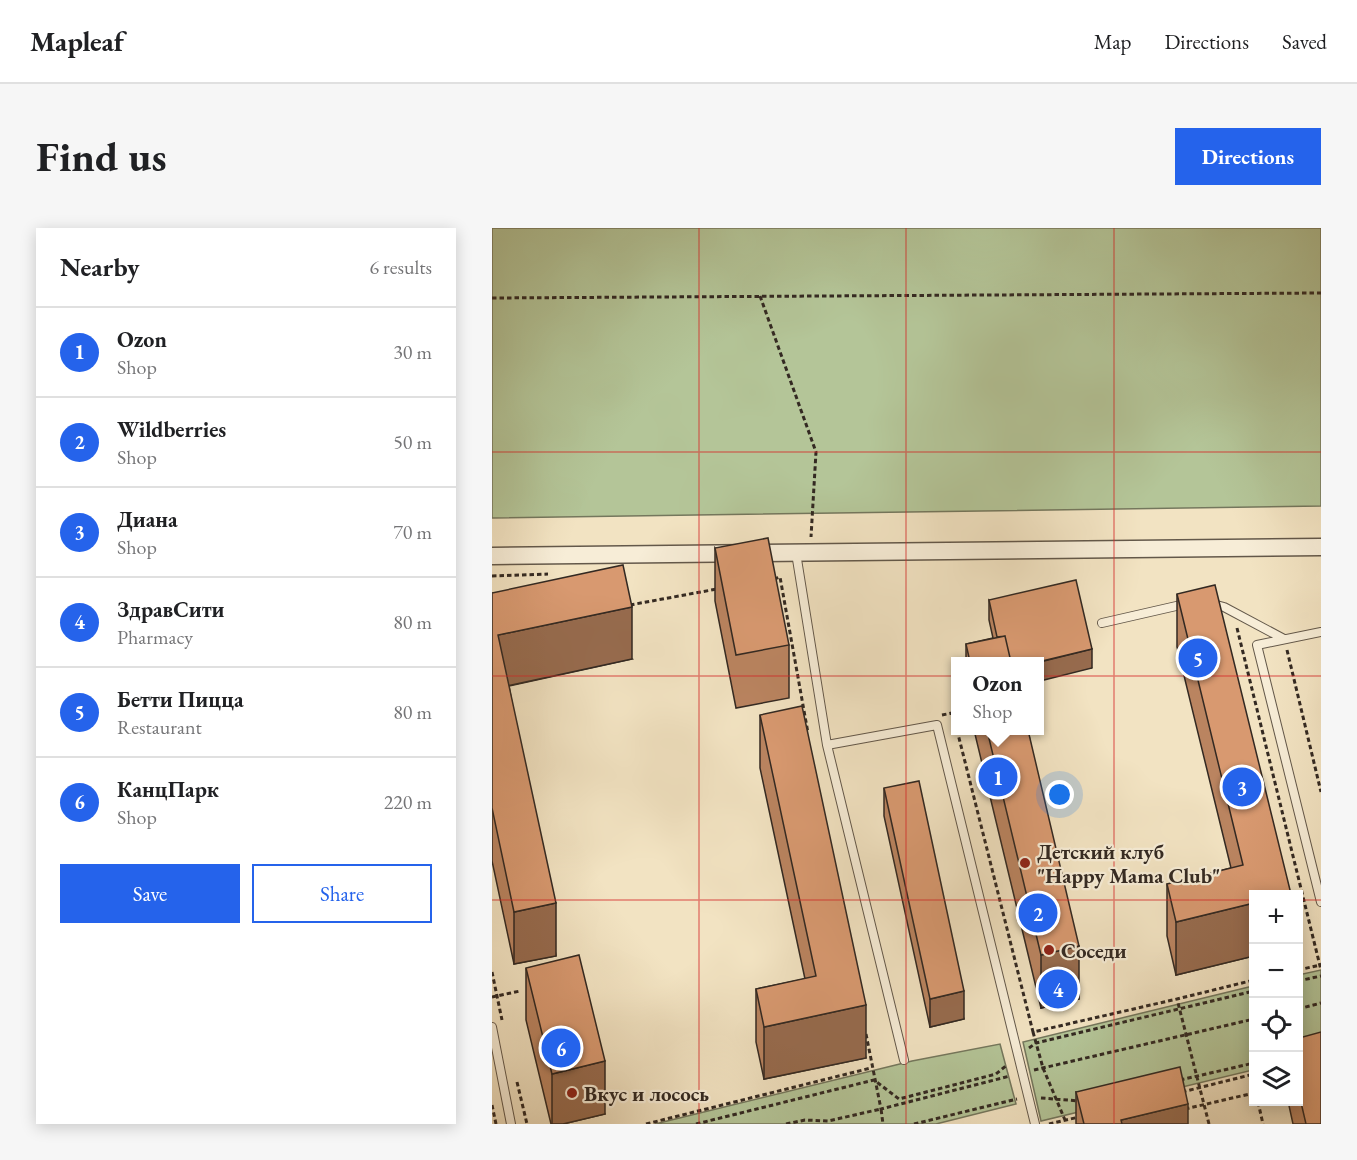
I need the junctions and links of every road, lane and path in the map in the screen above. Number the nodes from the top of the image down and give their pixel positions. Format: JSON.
{"nodes":[{"id":1,"x":1321,"y":293,"type":"edge"},
{"id":2,"x":760,"y":297,"type":"junction"},
{"id":3,"x":492,"y":298,"type":"edge"},
{"id":4,"x":1321,"y":547,"type":"edge"},
{"id":5,"x":803,"y":548,"type":"junction"},
{"id":6,"x":492,"y":556,"type":"edge"},
{"id":7,"x":769,"y":580,"type":"edge"},
{"id":8,"x":723,"y":588,"type":"edge"},
{"id":9,"x":1201,"y":601,"type":"edge"},
{"id":10,"x":1190,"y":603,"type":"edge"},
{"id":11,"x":619,"y":607,"type":"edge"},
{"id":12,"x":1233,"y":612,"type":"junction"},
{"id":13,"x":1102,"y":623,"type":"dead end"},
{"id":14,"x":1321,"y":632,"type":"edge"},
{"id":15,"x":1284,"y":639,"type":"junction"},
{"id":16,"x":951,"y":713,"type":"edge"},
{"id":17,"x":942,"y":716,"type":"dead end"},
{"id":18,"x":958,"y":735,"type":"edge"},
{"id":19,"x":809,"y":742,"type":"edge"},
{"id":20,"x":827,"y":745,"type":"junction"},
{"id":21,"x":1321,"y":792,"type":"edge"},
{"id":22,"x":1321,"y":902,"type":"edge"},
{"id":23,"x":1320,"y":964,"type":"edge"},
{"id":24,"x":1303,"y":969,"type":"edge"},
{"id":25,"x":1321,"y":970,"type":"edge"},
{"id":26,"x":1321,"y":976,"type":"edge"},
{"id":27,"x":1303,"y":980,"type":"edge"},
{"id":28,"x":1249,"y":981,"type":"edge"},
{"id":29,"x":520,"y":991,"type":"dead end"},
{"id":30,"x":1249,"y":992,"type":"edge"},
{"id":31,"x":492,"y":997,"type":"edge"},
{"id":32,"x":1177,"y":999,"type":"junction"},
{"id":33,"x":1321,"y":1003,"type":"edge"},
{"id":34,"x":1303,"y":1007,"type":"edge"},
{"id":35,"x":1180,"y":1008,"type":"junction"},
{"id":36,"x":1249,"y":1020,"type":"edge"},
{"id":37,"x":492,"y":1028,"type":"edge"},
{"id":38,"x":1033,"y":1032,"type":"junction"},
{"id":39,"x":865,"y":1033,"type":"edge"},
{"id":40,"x":1186,"y":1035,"type":"junction"},
{"id":41,"x":1036,"y":1043,"type":"junction"},
{"id":42,"x":1017,"y":1058,"type":"junction"},
{"id":43,"x":904,"y":1060,"type":"dead end"},
{"id":44,"x":1249,"y":1064,"type":"edge"},
{"id":45,"x":872,"y":1068,"type":"junction"},
{"id":46,"x":1043,"y":1068,"type":"junction"},
{"id":47,"x":1021,"y":1073,"type":"junction"},
{"id":48,"x":1197,"y":1076,"type":"junction"},
{"id":49,"x":1249,"y":1076,"type":"edge"},
{"id":50,"x":874,"y":1080,"type":"junction"},
{"id":51,"x":1174,"y":1082,"type":"edge"},
{"id":52,"x":1200,"y":1087,"type":"junction"},
{"id":53,"x":1178,"y":1093,"type":"edge"},
{"id":54,"x":1249,"y":1094,"type":"edge"},
{"id":55,"x":1026,"y":1097,"type":"junction"},
{"id":56,"x":1057,"y":1099,"type":"junction"},
{"id":57,"x":1084,"y":1101,"type":"edge"},
{"id":58,"x":492,"y":1105,"type":"edge"},
{"id":59,"x":1204,"y":1105,"type":"junction"},
{"id":60,"x":1259,"y":1106,"type":"edge"},
{"id":61,"x":880,"y":1109,"type":"junction"},
{"id":62,"x":1182,"y":1110,"type":"edge"},
{"id":63,"x":1088,"y":1114,"type":"edge"},
{"id":64,"x":1065,"y":1120,"type":"junction"},
{"id":65,"x":805,"y":1122,"type":"edge"},
{"id":66,"x":496,"y":1124,"type":"edge"},
{"id":67,"x":512,"y":1124,"type":"edge"},
{"id":68,"x":646,"y":1124,"type":"edge"},
{"id":69,"x":696,"y":1124,"type":"edge"},
{"id":70,"x":786,"y":1124,"type":"edge"},
{"id":71,"x":883,"y":1124,"type":"edge"},
{"id":72,"x":914,"y":1124,"type":"edge"},
{"id":73,"x":1035,"y":1124,"type":"edge"},
{"id":74,"x":1049,"y":1124,"type":"edge"},
{"id":75,"x":1209,"y":1124,"type":"edge"},
{"id":76,"x":1263,"y":1124,"type":"edge"}],
"edges":[{"from":1,"to":2,"type":"path"},
{"from":2,"to":3,"type":"path"},
{"from":2,"to":5,"type":"path"},
{"from":4,"to":5,"type":"street"},
{"from":5,"to":6,"type":"street"},
{"from":5,"to":20,"type":"lane"},
{"from":7,"to":19,"type":"path"},
{"from":8,"to":11,"type":"path"},
{"from":9,"to":12,"type":"lane"},
{"from":10,"to":13,"type":"lane"},
{"from":12,"to":15,"type":"lane"},
{"from":12,"to":23,"type":"path"},
{"from":14,"to":15,"type":"lane"},
{"from":15,"to":21,"type":"path"},
{"from":15,"to":22,"type":"lane"},
{"from":16,"to":17,"type":"path"},
{"from":18,"to":38,"type":"path"},
{"from":20,"to":42,"type":"lane"},
{"from":20,"to":43,"type":"lane"},
{"from":23,"to":24,"type":"path"},
{"from":23,"to":25,"type":"path"},
{"from":26,"to":27,"type":"path"},
{"from":28,"to":32,"type":"path"},
{"from":29,"to":31,"type":"path"},
{"from":30,"to":35,"type":"path"},
{"from":32,"to":35,"type":"path"},
{"from":32,"to":38,"type":"path"},
{"from":33,"to":34,"type":"path"},
{"from":35,"to":40,"type":"path"},
{"from":35,"to":41,"type":"path"},
{"from":36,"to":40,"type":"path"},
{"from":37,"to":67,"type":"lane"},
{"from":38,"to":41,"type":"path"},
{"from":39,"to":45,"type":"path"},
{"from":40,"to":46,"type":"path"},
{"from":40,"to":48,"type":"path"},
{"from":41,"to":42,"type":"path"},
{"from":41,"to":46,"type":"path"},
{"from":42,"to":47,"type":"lane"},
{"from":42,"to":50,"type":"path"},
{"from":44,"to":48,"type":"path"},
{"from":45,"to":50,"type":"path"},
{"from":45,"to":68,"type":"path"},
{"from":46,"to":47,"type":"path"},
{"from":46,"to":56,"type":"path"},
{"from":47,"to":55,"type":"lane"},
{"from":47,"to":61,"type":"path"},
{"from":48,"to":51,"type":"path"},
{"from":48,"to":52,"type":"path"},
{"from":49,"to":52,"type":"path"},
{"from":50,"to":61,"type":"path"},
{"from":50,"to":69,"type":"path"},
{"from":52,"to":53,"type":"path"},
{"from":52,"to":59,"type":"path"},
{"from":54,"to":59,"type":"path"},
{"from":55,"to":56,"type":"path"},
{"from":55,"to":72,"type":"path"},
{"from":55,"to":73,"type":"lane"},
{"from":56,"to":57,"type":"path"},
{"from":56,"to":64,"type":"path"},
{"from":58,"to":66,"type":"path"},
{"from":59,"to":62,"type":"path"},
{"from":59,"to":75,"type":"path"},
{"from":60,"to":76,"type":"path"},
{"from":61,"to":65,"type":"path"},
{"from":61,"to":71,"type":"path"},
{"from":63,"to":64,"type":"path"},
{"from":64,"to":74,"type":"path"},
{"from":65,"to":70,"type":"path"}]}
